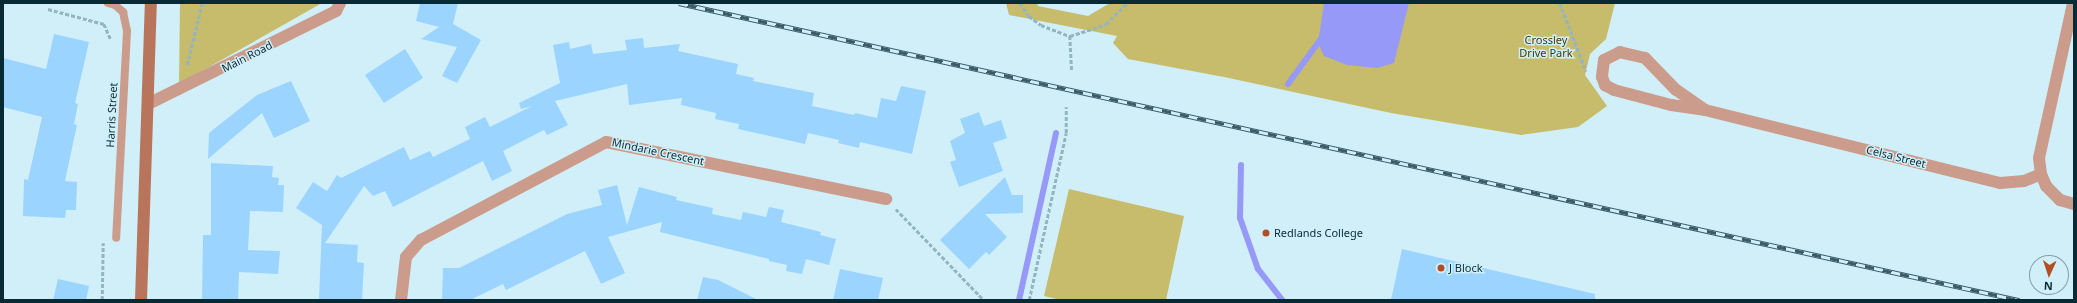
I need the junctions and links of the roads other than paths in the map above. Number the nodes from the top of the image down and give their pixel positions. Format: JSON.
{"nodes":[{"id":1,"x":108,"y":3,"type":"edge"},
{"id":2,"x":151,"y":3,"type":"edge"},
{"id":3,"x":340,"y":3,"type":"edge"},
{"id":4,"x":2073,"y":3,"type":"edge"},
{"id":5,"x":148,"y":104,"type":"junction"},
{"id":6,"x":1705,"y":110,"type":"junction"},
{"id":7,"x":2041,"y":174,"type":"junction"},
{"id":8,"x":886,"y":199,"type":"road end"},
{"id":9,"x":2074,"y":204,"type":"edge"},
{"id":10,"x":116,"y":238,"type":"dead end"},
{"id":11,"x":140,"y":300,"type":"edge"},
{"id":12,"x":401,"y":300,"type":"edge"}],
"edges":[{"from":1,"to":10,"type":"lane","name":"Harris Street"},
{"from":2,"to":5,"type":"main road"},
{"from":3,"to":5,"type":"street","name":"Main Road"},
{"from":4,"to":7,"type":"street"},
{"from":5,"to":11,"type":"main road"},
{"from":6,"to":6,"type":"street","name":"Celsa Street"},
{"from":6,"to":7,"type":"street","name":"Celsa Street"},
{"from":7,"to":9,"type":"street"},
{"from":8,"to":12,"type":"street","name":"Mindarie Crescent"}]}
